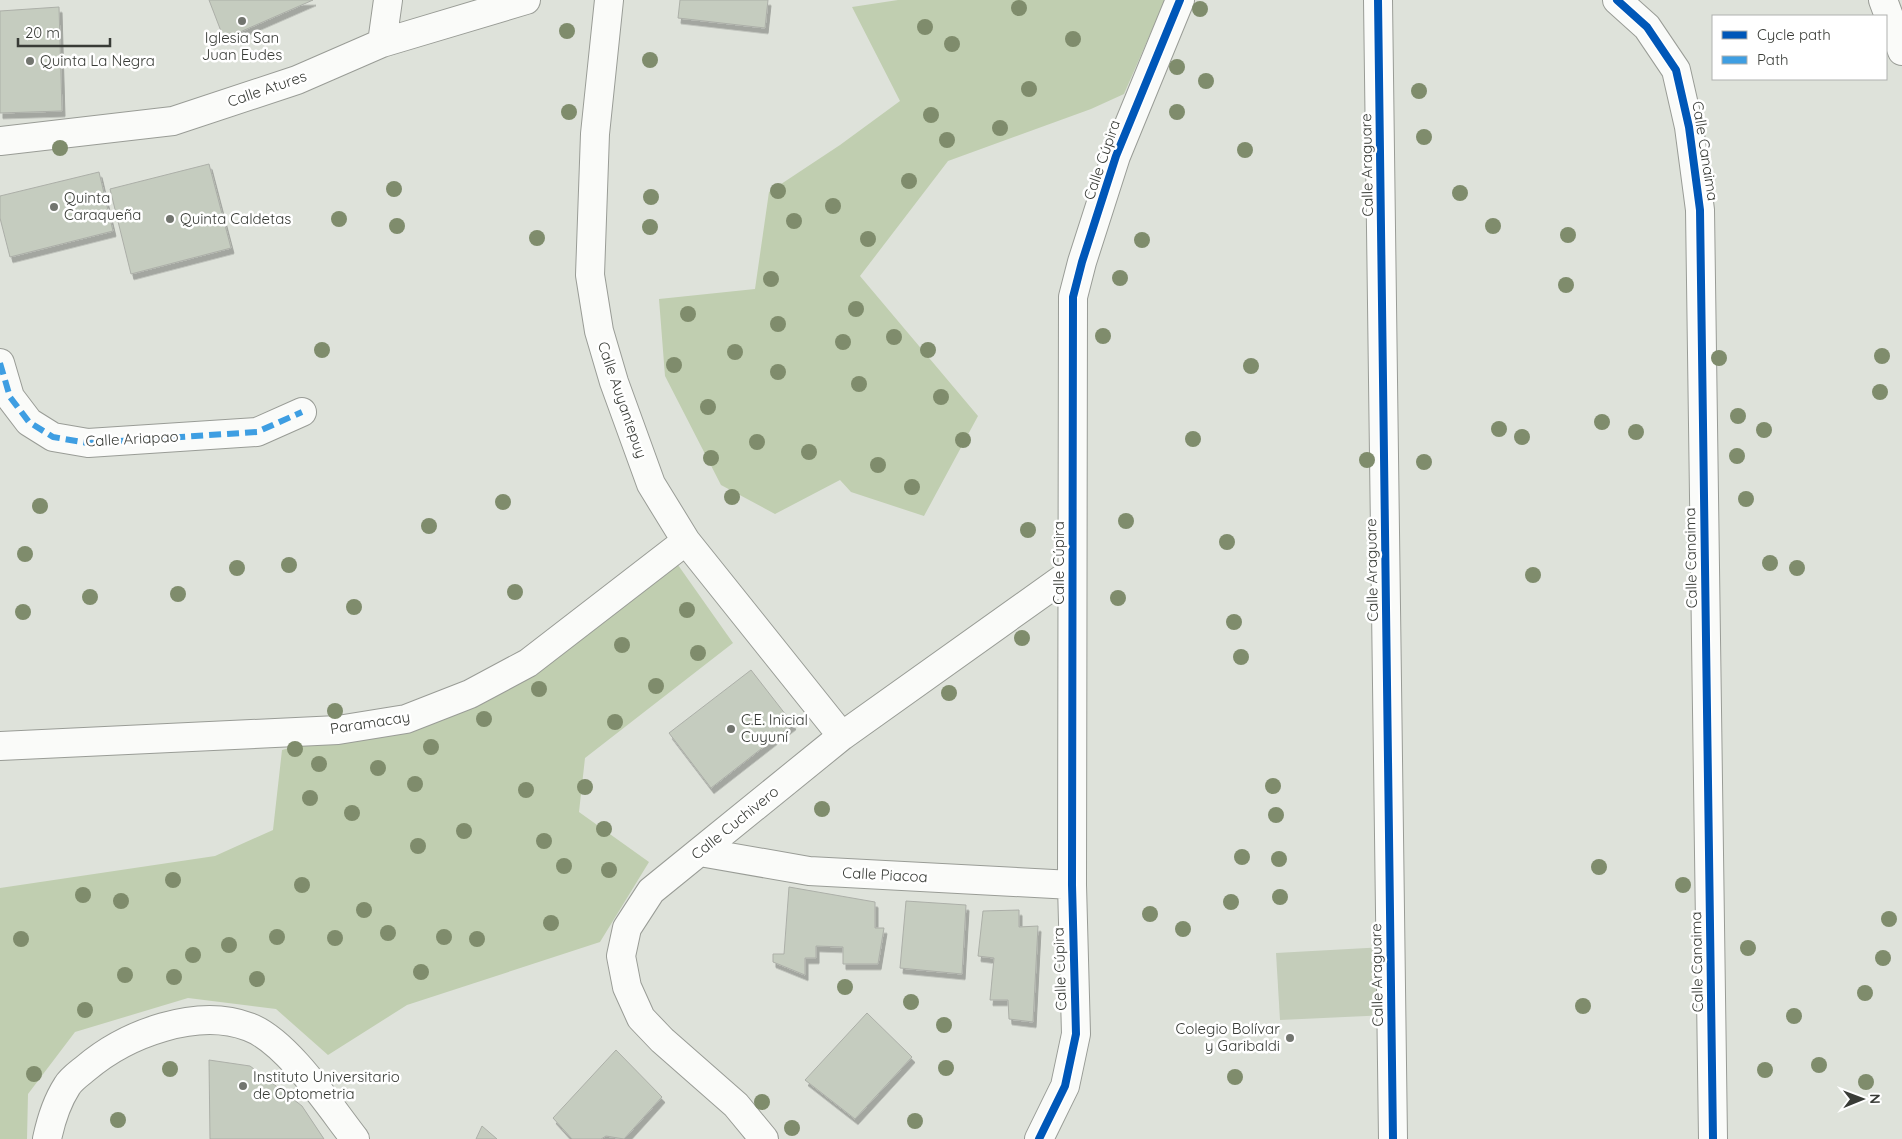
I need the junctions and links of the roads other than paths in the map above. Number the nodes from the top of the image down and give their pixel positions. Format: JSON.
{"nodes":[{"id":1,"x":388,"y":0,"type":"edge"},
{"id":2,"x":526,"y":0,"type":"edge"},
{"id":3,"x":609,"y":0,"type":"edge"},
{"id":4,"x":1180,"y":0,"type":"edge"},
{"id":5,"x":1378,"y":0,"type":"edge"},
{"id":6,"x":1617,"y":0,"type":"edge"},
{"id":7,"x":1883,"y":0,"type":"edge"},
{"id":8,"x":382,"y":43,"type":"junction"},
{"id":9,"x":1902,"y":51,"type":"edge"},
{"id":10,"x":0,"y":141,"type":"edge"},
{"id":11,"x":0,"y":363,"type":"edge"},
{"id":12,"x":302,"y":412,"type":"dead end"},
{"id":13,"x":686,"y":541,"type":"junction"},
{"id":14,"x":1072,"y":572,"type":"junction"},
{"id":15,"x":842,"y":736,"type":"junction"},
{"id":16,"x":0,"y":746,"type":"edge"},
{"id":17,"x":700,"y":852,"type":"junction"},
{"id":18,"x":1072,"y":885,"type":"junction"},
{"id":19,"x":47,"y":1139,"type":"edge"},
{"id":20,"x":355,"y":1139,"type":"edge"},
{"id":21,"x":764,"y":1139,"type":"edge"},
{"id":22,"x":1039,"y":1139,"type":"edge"},
{"id":23,"x":1393,"y":1139,"type":"edge"},
{"id":24,"x":1713,"y":1139,"type":"edge"}],
"edges":[{"from":1,"to":8,"type":"main road"},
{"from":2,"to":8,"type":"main road","name":"Calle Atures"},
{"from":3,"to":13,"type":"main road","name":"Calle Auyantepuy"},
{"from":4,"to":14,"type":"main road","name":"Calle Cúpira"},
{"from":5,"to":23,"type":"main road","name":"Calle Araguare"},
{"from":6,"to":24,"type":"main road","name":"Calle Canaima"},
{"from":7,"to":9,"type":"main road"},
{"from":8,"to":10,"type":"main road","name":"Calle Atures"},
{"from":11,"to":12,"type":"main road","name":"Calle Ariapao"},
{"from":13,"to":15,"type":"main road","name":"Calle Auyantepuy"},
{"from":13,"to":16,"type":"main road","name":"Paramacay"},
{"from":14,"to":15,"type":"main road","name":"Calle Cuchivero"},
{"from":14,"to":18,"type":"main road","name":"Calle Cúpira"},
{"from":15,"to":17,"type":"main road","name":"Calle Cuchivero"},
{"from":17,"to":18,"type":"main road","name":"Calle Piacoa"},
{"from":17,"to":21,"type":"main road","name":"Calle Cuchivero"},
{"from":18,"to":22,"type":"main road","name":"Calle Cúpira"},
{"from":19,"to":20,"type":"main road"}]}
